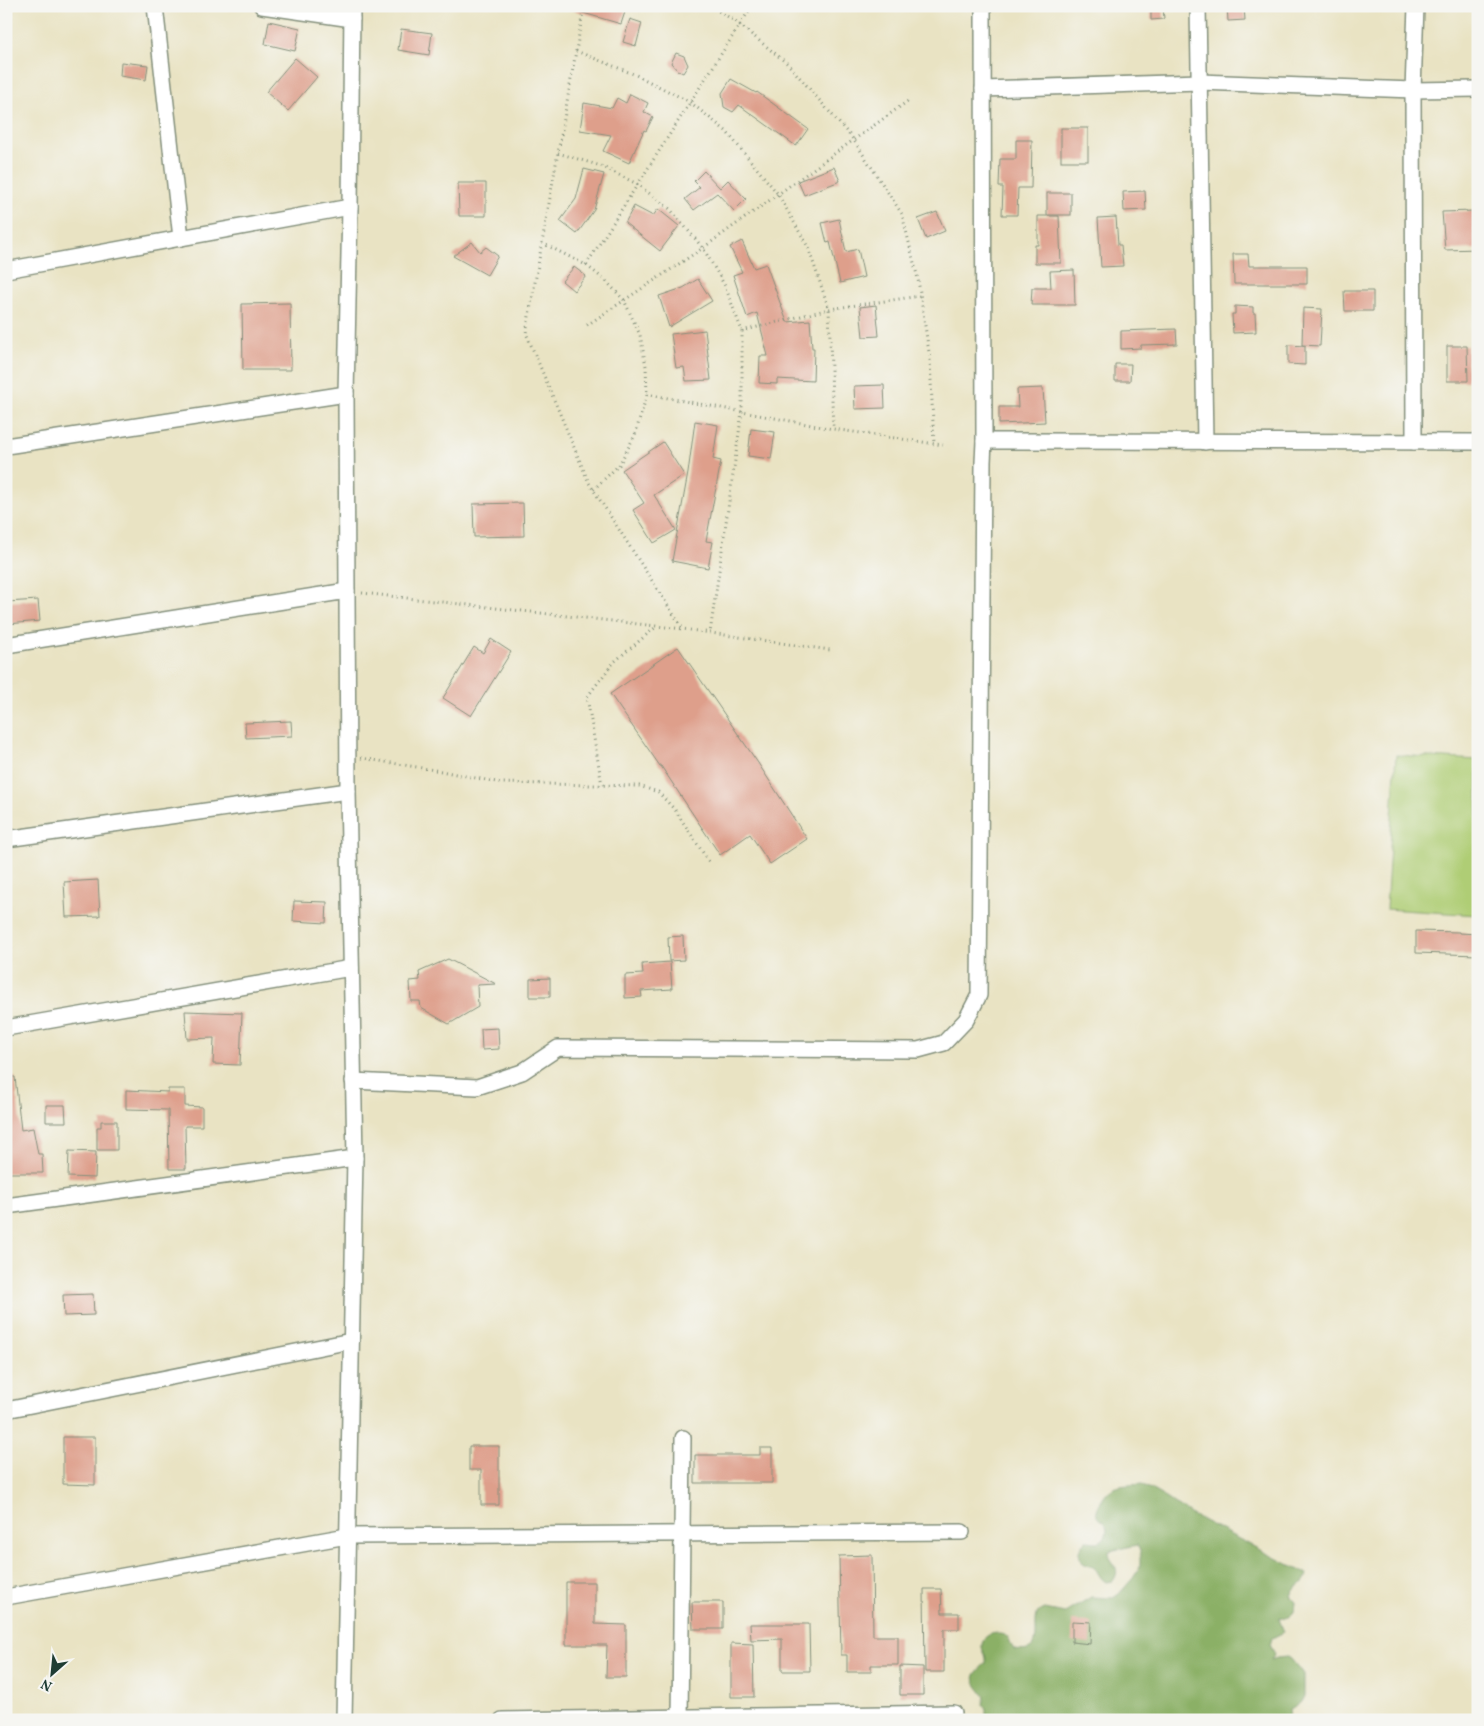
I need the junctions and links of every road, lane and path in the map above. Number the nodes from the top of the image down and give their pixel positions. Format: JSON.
{"nodes":[{"id":1,"x":155,"y":6,"type":"edge"},
{"id":2,"x":262,"y":6,"type":"edge"},
{"id":3,"x":584,"y":6,"type":"edge"},
{"id":4,"x":710,"y":6,"type":"edge"},
{"id":5,"x":752,"y":6,"type":"edge"},
{"id":6,"x":983,"y":6,"type":"edge"},
{"id":7,"x":1198,"y":6,"type":"edge"},
{"id":8,"x":1416,"y":6,"type":"edge"},
{"id":9,"x":352,"y":13,"type":"edge"},
{"id":10,"x":739,"y":25,"type":"junction"},
{"id":11,"x":576,"y":51,"type":"junction"},
{"id":12,"x":1200,"y":82,"type":"junction"},
{"id":13,"x":983,"y":89,"type":"junction"},
{"id":14,"x":1478,"y":89,"type":"edge"},
{"id":15,"x":1413,"y":90,"type":"junction"},
{"id":16,"x":908,"y":101,"type":"dead end"},
{"id":17,"x":690,"y":102,"type":"junction"},
{"id":18,"x":853,"y":139,"type":"junction"},
{"id":19,"x":558,"y":153,"type":"junction"},
{"id":20,"x":637,"y":184,"type":"junction"},
{"id":21,"x":778,"y":194,"type":"junction"},
{"id":22,"x":350,"y":207,"type":"junction"},
{"id":23,"x":181,"y":238,"type":"junction"},
{"id":24,"x":542,"y":243,"type":"junction"},
{"id":25,"x":703,"y":248,"type":"junction"},
{"id":26,"x":586,"y":265,"type":"junction"},
{"id":27,"x":6,"y":270,"type":"edge"},
{"id":28,"x":920,"y":296,"type":"junction"},
{"id":29,"x":624,"y":300,"type":"junction"},
{"id":30,"x":829,"y":310,"type":"junction"},
{"id":31,"x":586,"y":325,"type":"dead end"},
{"id":32,"x":742,"y":331,"type":"junction"},
{"id":33,"x":346,"y":394,"type":"junction"},
{"id":34,"x":647,"y":394,"type":"junction"},
{"id":35,"x":742,"y":412,"type":"junction"},
{"id":36,"x":833,"y":429,"type":"junction"},
{"id":37,"x":984,"y":441,"type":"junction"},
{"id":38,"x":1205,"y":442,"type":"junction"},
{"id":39,"x":1414,"y":442,"type":"junction"},
{"id":40,"x":1478,"y":442,"type":"edge"},
{"id":41,"x":934,"y":444,"type":"junction"},
{"id":42,"x":942,"y":445,"type":"dead end"},
{"id":43,"x":6,"y":446,"type":"edge"},
{"id":44,"x":593,"y":490,"type":"junction"},
{"id":45,"x":347,"y":591,"type":"junction"},
{"id":46,"x":657,"y":626,"type":"junction"},
{"id":47,"x":683,"y":629,"type":"junction"},
{"id":48,"x":710,"y":633,"type":"junction"},
{"id":49,"x":6,"y":645,"type":"edge"},
{"id":50,"x":830,"y":650,"type":"dead end"},
{"id":51,"x":348,"y":756,"type":"junction"},
{"id":52,"x":602,"y":785,"type":"junction"},
{"id":53,"x":348,"y":791,"type":"junction"},
{"id":54,"x":6,"y":839,"type":"edge"},
{"id":55,"x":709,"y":862,"type":"dead end"},
{"id":56,"x":351,"y":968,"type":"junction"},
{"id":57,"x":6,"y":1028,"type":"edge"},
{"id":58,"x":353,"y":1082,"type":"junction"},
{"id":59,"x":354,"y":1158,"type":"junction"},
{"id":60,"x":6,"y":1206,"type":"edge"},
{"id":61,"x":351,"y":1341,"type":"junction"},
{"id":62,"x":6,"y":1410,"type":"edge"},
{"id":63,"x":683,"y":1438,"type":"dead end"},
{"id":64,"x":962,"y":1532,"type":"dead end"},
{"id":65,"x":682,"y":1534,"type":"junction"},
{"id":66,"x":347,"y":1536,"type":"junction"},
{"id":67,"x":6,"y":1597,"type":"edge"},
{"id":68,"x":954,"y":1713,"type":"dead end"},
{"id":69,"x":680,"y":1718,"type":"edge"},
{"id":70,"x":344,"y":1720,"type":"edge"},
{"id":71,"x":502,"y":1720,"type":"edge"}],
"edges":[{"from":1,"to":23,"type":"street"},
{"from":2,"to":9,"type":"street"},
{"from":3,"to":11,"type":"path"},
{"from":4,"to":10,"type":"path"},
{"from":5,"to":10,"type":"path"},
{"from":6,"to":13,"type":"street"},
{"from":7,"to":12,"type":"street"},
{"from":8,"to":15,"type":"street"},
{"from":9,"to":22,"type":"street"},
{"from":10,"to":17,"type":"path"},
{"from":10,"to":18,"type":"path"},
{"from":11,"to":17,"type":"path"},
{"from":11,"to":19,"type":"path"},
{"from":12,"to":13,"type":"street"},
{"from":12,"to":15,"type":"street"},
{"from":12,"to":38,"type":"street"},
{"from":13,"to":37,"type":"street"},
{"from":14,"to":15,"type":"street"},
{"from":15,"to":39,"type":"street"},
{"from":16,"to":18,"type":"path"},
{"from":17,"to":20,"type":"path"},
{"from":17,"to":21,"type":"path"},
{"from":18,"to":21,"type":"path"},
{"from":18,"to":28,"type":"path"},
{"from":19,"to":20,"type":"path"},
{"from":19,"to":24,"type":"path"},
{"from":20,"to":25,"type":"path"},
{"from":20,"to":26,"type":"path"},
{"from":21,"to":25,"type":"path"},
{"from":21,"to":30,"type":"path"},
{"from":22,"to":23,"type":"street"},
{"from":22,"to":33,"type":"street"},
{"from":23,"to":27,"type":"street"},
{"from":24,"to":26,"type":"path"},
{"from":24,"to":44,"type":"path"},
{"from":25,"to":29,"type":"path"},
{"from":25,"to":32,"type":"path"},
{"from":26,"to":29,"type":"path"},
{"from":28,"to":30,"type":"path"},
{"from":28,"to":41,"type":"path"},
{"from":29,"to":31,"type":"path"},
{"from":29,"to":34,"type":"path"},
{"from":30,"to":32,"type":"path"},
{"from":30,"to":36,"type":"path"},
{"from":32,"to":35,"type":"path"},
{"from":33,"to":43,"type":"street"},
{"from":33,"to":45,"type":"street"},
{"from":34,"to":35,"type":"path"},
{"from":34,"to":44,"type":"path"},
{"from":35,"to":36,"type":"path"},
{"from":35,"to":48,"type":"path"},
{"from":36,"to":41,"type":"path"},
{"from":37,"to":38,"type":"street"},
{"from":37,"to":58,"type":"street"},
{"from":38,"to":39,"type":"street"},
{"from":39,"to":40,"type":"street"},
{"from":41,"to":42,"type":"path"},
{"from":44,"to":47,"type":"path"},
{"from":45,"to":46,"type":"path"},
{"from":45,"to":49,"type":"street"},
{"from":45,"to":51,"type":"street"},
{"from":46,"to":47,"type":"path"},
{"from":46,"to":52,"type":"path"},
{"from":47,"to":48,"type":"path"},
{"from":48,"to":50,"type":"path"},
{"from":51,"to":52,"type":"path"},
{"from":51,"to":53,"type":"street"},
{"from":52,"to":55,"type":"path"},
{"from":53,"to":54,"type":"street"},
{"from":53,"to":56,"type":"street"},
{"from":56,"to":57,"type":"street"},
{"from":56,"to":58,"type":"street"},
{"from":58,"to":59,"type":"street"},
{"from":59,"to":60,"type":"street"},
{"from":59,"to":61,"type":"street"},
{"from":61,"to":62,"type":"street"},
{"from":61,"to":66,"type":"street"},
{"from":63,"to":65,"type":"street"},
{"from":64,"to":65,"type":"street"},
{"from":65,"to":66,"type":"street"},
{"from":65,"to":69,"type":"street"},
{"from":66,"to":67,"type":"street"},
{"from":66,"to":70,"type":"street"},
{"from":68,"to":69,"type":"street"},
{"from":69,"to":71,"type":"street"}]}
